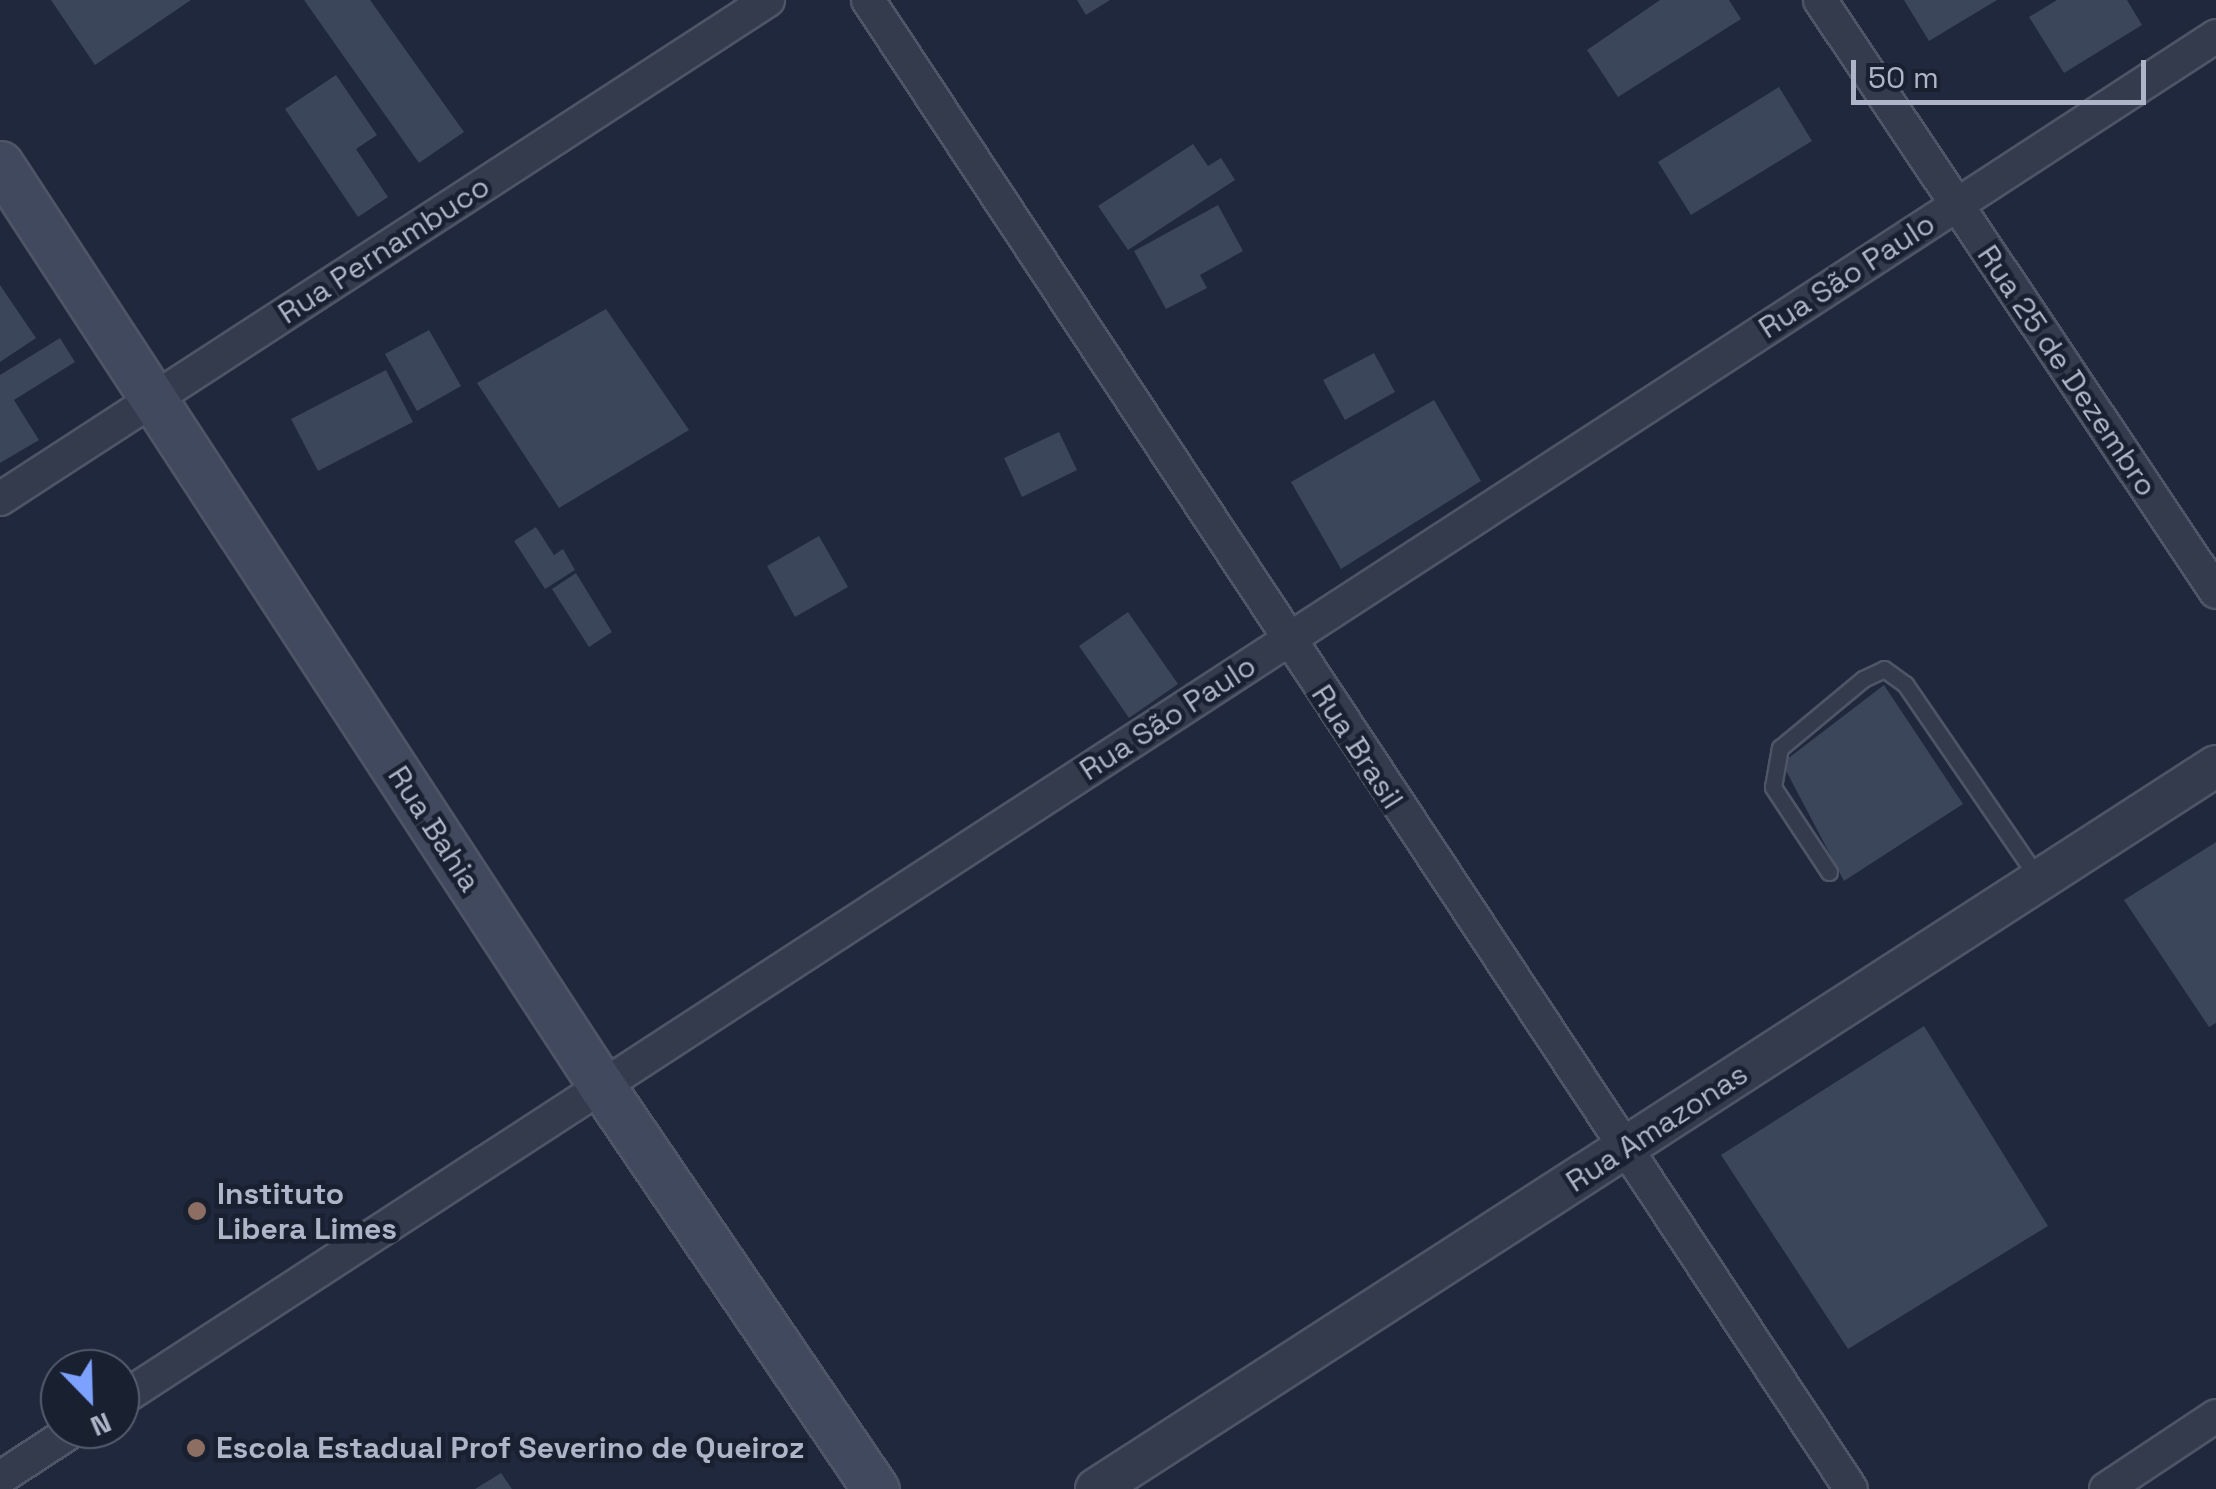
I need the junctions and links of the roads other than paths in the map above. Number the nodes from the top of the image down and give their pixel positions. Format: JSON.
{"nodes":[{"id":1,"x":768,"y":0,"type":"edge"},
{"id":2,"x":868,"y":0,"type":"edge"},
{"id":3,"x":1820,"y":0,"type":"edge"},
{"id":4,"x":2216,"y":36,"type":"edge"},
{"id":5,"x":0,"y":164,"type":"edge"},
{"id":6,"x":1955,"y":206,"type":"junction"},
{"id":7,"x":154,"y":399,"type":"junction"},
{"id":8,"x":0,"y":499,"type":"edge"},
{"id":9,"x":2216,"y":592,"type":"edge"},
{"id":10,"x":1287,"y":640,"type":"junction"},
{"id":11,"x":2216,"y":766,"type":"edge"},
{"id":12,"x":1829,"y":872,"type":"dead end"},
{"id":13,"x":2039,"y":880,"type":"junction"},
{"id":14,"x":601,"y":1085,"type":"junction"},
{"id":15,"x":1624,"y":1150,"type":"junction"},
{"id":16,"x":140,"y":1387,"type":"edge"},
{"id":17,"x":2216,"y":1416,"type":"edge"},
{"id":18,"x":44,"y":1449,"type":"edge"},
{"id":19,"x":0,"y":1478,"type":"edge"},
{"id":20,"x":876,"y":1489,"type":"edge"},
{"id":21,"x":1096,"y":1489,"type":"edge"},
{"id":22,"x":1852,"y":1489,"type":"edge"},
{"id":23,"x":2106,"y":1489,"type":"edge"}],
"edges":[{"from":1,"to":7,"type":"street","name":"Rua Pernambuco"},
{"from":2,"to":10,"type":"street","name":"Rua Brasil"},
{"from":3,"to":6,"type":"street","name":"Rua 25 de Dezembro"},
{"from":4,"to":6,"type":"street","name":"Rua São Paulo"},
{"from":5,"to":7,"type":"main road","name":"Rua Bahia"},
{"from":6,"to":9,"type":"street","name":"Rua 25 de Dezembro"},
{"from":6,"to":10,"type":"street","name":"Rua São Paulo"},
{"from":7,"to":8,"type":"street","name":"Rua Pernambuco"},
{"from":7,"to":14,"type":"main road","name":"Rua Bahia"},
{"from":10,"to":14,"type":"street","name":"Rua São Paulo"},
{"from":10,"to":15,"type":"street","name":"Rua Brasil"},
{"from":11,"to":13,"type":"street","name":"Rua Amazonas"},
{"from":12,"to":13,"type":"lane"},
{"from":13,"to":15,"type":"street","name":"Rua Amazonas"},
{"from":14,"to":16,"type":"street","name":"Rua São Paulo"},
{"from":14,"to":20,"type":"main road","name":"Rua Bahia"},
{"from":15,"to":21,"type":"street","name":"Rua Amazonas"},
{"from":15,"to":22,"type":"street","name":"Rua Brasil"},
{"from":17,"to":23,"type":"street"},
{"from":18,"to":19,"type":"street"}]}
